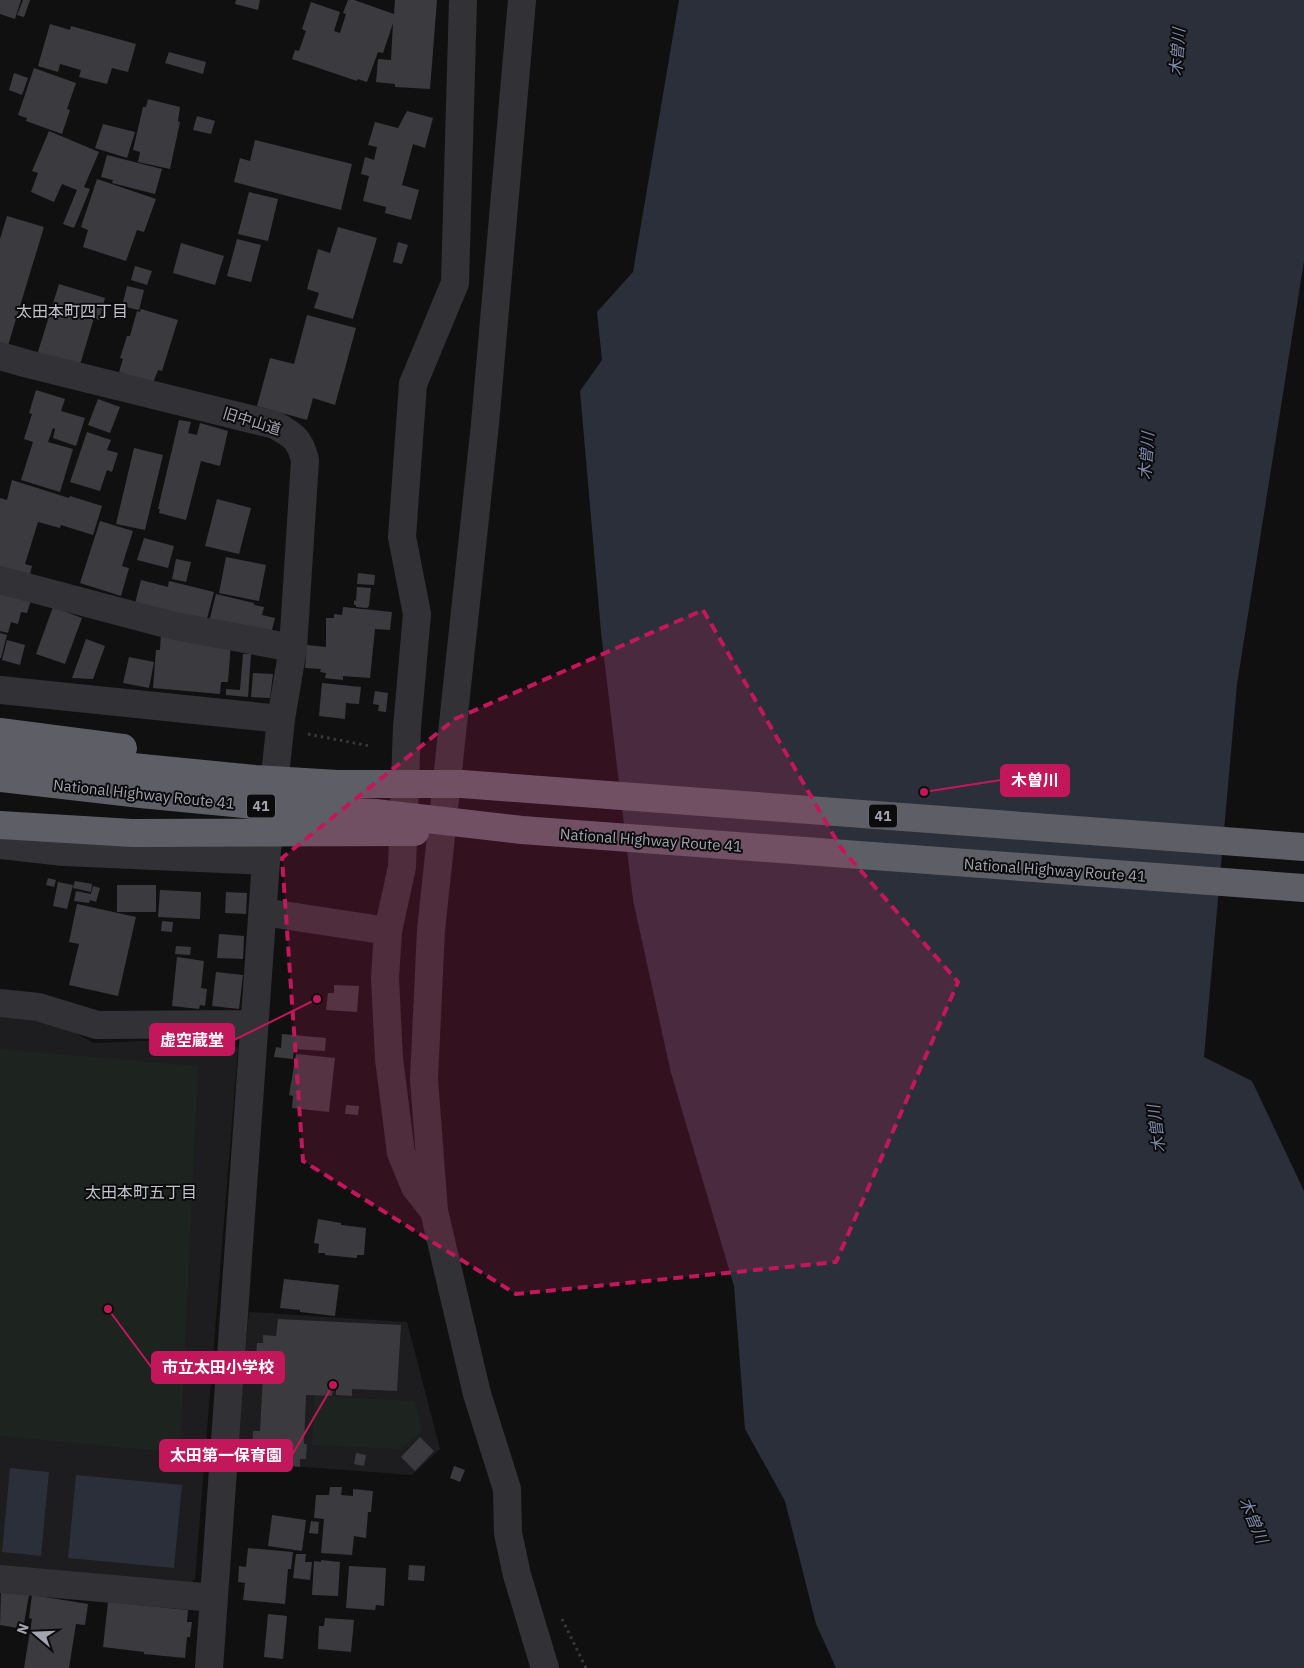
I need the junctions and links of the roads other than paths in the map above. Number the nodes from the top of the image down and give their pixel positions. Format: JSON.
{"nodes":[{"id":1,"x":463,"y":0,"type":"edge"},
{"id":2,"x":522,"y":0,"type":"edge"},
{"id":3,"x":0,"y":356,"type":"edge"},
{"id":4,"x":0,"y":580,"type":"edge"},
{"id":5,"x":293,"y":648,"type":"junction"},
{"id":6,"x":0,"y":690,"type":"edge"},
{"id":7,"x":281,"y":723,"type":"junction"},
{"id":8,"x":0,"y":732,"type":"edge"},
{"id":9,"x":0,"y":754,"type":"edge"},
{"id":10,"x":0,"y":778,"type":"edge"},
{"id":11,"x":462,"y":784,"type":"junction"},
{"id":12,"x":0,"y":825,"type":"edge"},
{"id":13,"x":522,"y":830,"type":"junction"},
{"id":14,"x":0,"y":845,"type":"edge"},
{"id":15,"x":1304,"y":847,"type":"edge"},
{"id":16,"x":266,"y":861,"type":"junction"},
{"id":17,"x":1304,"y":888,"type":"edge"},
{"id":18,"x":263,"y":912,"type":"junction"},
{"id":19,"x":388,"y":931,"type":"junction"},
{"id":20,"x":0,"y":1003,"type":"edge"},
{"id":21,"x":254,"y":1024,"type":"junction"},
{"id":22,"x":434,"y":1211,"type":"junction"},
{"id":23,"x":0,"y":1579,"type":"edge"},
{"id":24,"x":214,"y":1598,"type":"junction"},
{"id":25,"x":208,"y":1668,"type":"edge"},
{"id":26,"x":545,"y":1668,"type":"edge"}],
"edges":[{"from":1,"to":19,"type":"street"},
{"from":2,"to":22,"type":"street"},
{"from":3,"to":5,"type":"street","name":"旧中山道"},
{"from":4,"to":5,"type":"street"},
{"from":5,"to":7,"type":"street","name":"旧中山道"},
{"from":6,"to":7,"type":"street"},
{"from":7,"to":16,"type":"street","name":"旧中山道"},
{"from":8,"to":11,"type":"highway"},
{"from":9,"to":11,"type":"highway","name":"National Highway Route 41","number":"41"},
{"from":10,"to":13,"type":"highway","name":"National Highway Route 41","number":"41"},
{"from":11,"to":15,"type":"highway","name":"National Highway Route 41","number":"41"},
{"from":12,"to":13,"type":"highway"},
{"from":13,"to":17,"type":"highway","name":"National Highway Route 41","number":"41"},
{"from":14,"to":16,"type":"street"},
{"from":16,"to":18,"type":"street","name":"旧中山道"},
{"from":18,"to":19,"type":"street"},
{"from":18,"to":21,"type":"street","name":"旧中山道"},
{"from":19,"to":22,"type":"street"},
{"from":20,"to":21,"type":"street"},
{"from":21,"to":24,"type":"street","name":"旧中山道"},
{"from":22,"to":26,"type":"street"},
{"from":23,"to":24,"type":"street"},
{"from":24,"to":25,"type":"street","name":"旧中山道"}]}
